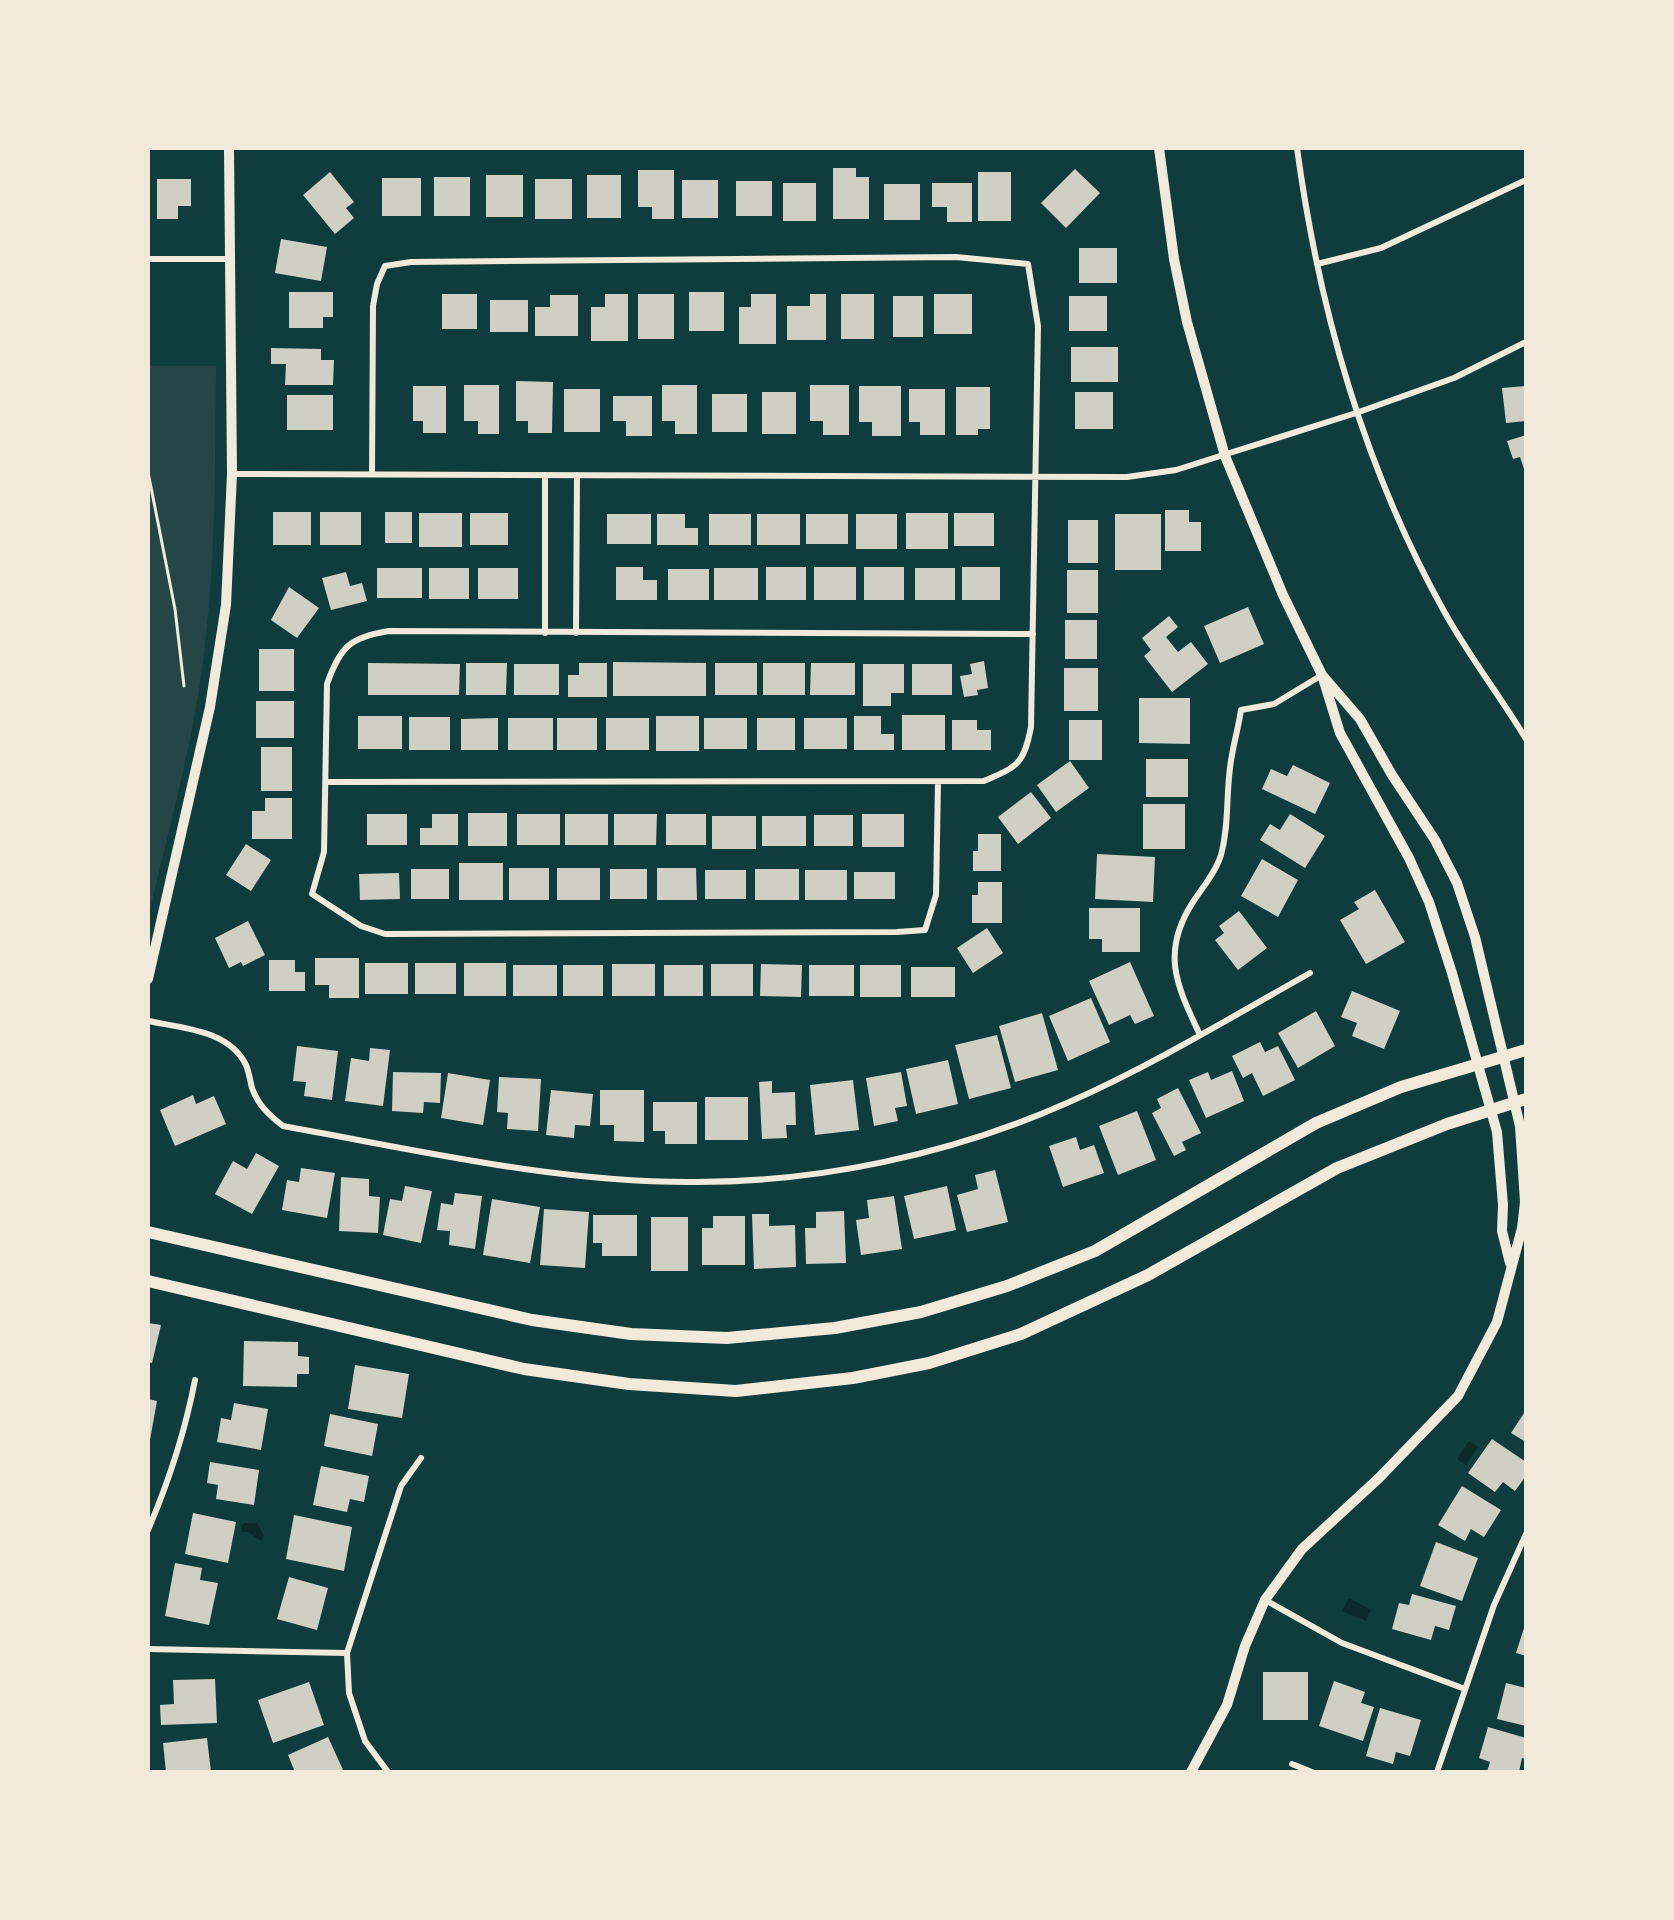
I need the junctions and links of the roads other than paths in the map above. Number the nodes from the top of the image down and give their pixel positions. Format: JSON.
{"nodes":[{"id":1,"x":229,"y":148,"type":"edge"},
{"id":2,"x":1159,"y":148,"type":"edge"},
{"id":3,"x":1297,"y":148,"type":"edge"},
{"id":4,"x":1526,"y":180,"type":"edge"},
{"id":5,"x":148,"y":259,"type":"edge"},
{"id":6,"x":228,"y":259,"type":"junction"},
{"id":7,"x":1317,"y":264,"type":"junction"},
{"id":8,"x":1526,"y":342,"type":"edge"},
{"id":9,"x":1356,"y":413,"type":"junction"},
{"id":10,"x":1225,"y":456,"type":"junction"},
{"id":11,"x":372,"y":473,"type":"junction"},
{"id":12,"x":232,"y":474,"type":"junction"},
{"id":13,"x":545,"y":475,"type":"junction"},
{"id":14,"x":577,"y":475,"type":"junction"},
{"id":15,"x":1035,"y":477,"type":"junction"},
{"id":16,"x":545,"y":633,"type":"junction"},
{"id":17,"x":576,"y":633,"type":"junction"},
{"id":18,"x":1033,"y":634,"type":"junction"},
{"id":19,"x":1322,"y":675,"type":"junction"},
{"id":20,"x":1526,"y":739,"type":"edge"},
{"id":21,"x":327,"y":782,"type":"junction"},
{"id":22,"x":938,"y":782,"type":"junction"},
{"id":23,"x":1310,"y":973,"type":"dead end"},
{"id":24,"x":148,"y":979,"type":"edge"},
{"id":25,"x":148,"y":1021,"type":"edge"},
{"id":26,"x":1200,"y":1035,"type":"junction"},
{"id":27,"x":1526,"y":1050,"type":"edge"},
{"id":28,"x":1504,"y":1055,"type":"junction"},
{"id":29,"x":1479,"y":1062,"type":"junction"},
{"id":30,"x":1520,"y":1100,"type":"edge"},
{"id":31,"x":1491,"y":1108,"type":"junction"},
{"id":32,"x":148,"y":1232,"type":"edge"},
{"id":33,"x":1511,"y":1265,"type":"junction"},
{"id":34,"x":148,"y":1281,"type":"edge"},
{"id":35,"x":195,"y":1380,"type":"dead end"},
{"id":36,"x":421,"y":1458,"type":"dead end"},
{"id":37,"x":148,"y":1530,"type":"edge"},
{"id":38,"x":1526,"y":1534,"type":"edge"},
{"id":39,"x":1264,"y":1600,"type":"junction"},
{"id":40,"x":148,"y":1649,"type":"edge"},
{"id":41,"x":347,"y":1653,"type":"junction"},
{"id":42,"x":1465,"y":1689,"type":"junction"},
{"id":43,"x":1292,"y":1764,"type":"dead end"},
{"id":44,"x":388,"y":1772,"type":"edge"},
{"id":45,"x":1191,"y":1772,"type":"edge"},
{"id":46,"x":1312,"y":1772,"type":"edge"},
{"id":47,"x":1437,"y":1772,"type":"edge"}],
"edges":[{"from":1,"to":6,"type":"street"},
{"from":2,"to":10,"type":"street"},
{"from":3,"to":7,"type":"street"},
{"from":4,"to":7,"type":"street"},
{"from":5,"to":6,"type":"street"},
{"from":6,"to":12,"type":"street"},
{"from":7,"to":9,"type":"street"},
{"from":8,"to":9,"type":"street"},
{"from":9,"to":10,"type":"street"},
{"from":9,"to":20,"type":"street"},
{"from":10,"to":15,"type":"street"},
{"from":10,"to":19,"type":"street"},
{"from":11,"to":12,"type":"street"},
{"from":11,"to":13,"type":"street"},
{"from":11,"to":15,"type":"street"},
{"from":12,"to":24,"type":"street"},
{"from":13,"to":14,"type":"street"},
{"from":13,"to":16,"type":"street"},
{"from":14,"to":15,"type":"street"},
{"from":14,"to":17,"type":"street"},
{"from":15,"to":18,"type":"street"},
{"from":16,"to":17,"type":"street"},
{"from":16,"to":21,"type":"street"},
{"from":17,"to":18,"type":"street"},
{"from":18,"to":22,"type":"street"},
{"from":19,"to":26,"type":"street"},
{"from":19,"to":28,"type":"street"},
{"from":19,"to":29,"type":"street"},
{"from":21,"to":22,"type":"street"},
{"from":21,"to":22,"type":"street"},
{"from":23,"to":26,"type":"street"},
{"from":25,"to":26,"type":"street"},
{"from":27,"to":28,"type":"main road"},
{"from":28,"to":29,"type":"main road"},
{"from":28,"to":30,"type":"street"},
{"from":29,"to":31,"type":"street"},
{"from":29,"to":32,"type":"main road"},
{"from":30,"to":31,"type":"main road"},
{"from":30,"to":33,"type":"street"},
{"from":31,"to":33,"type":"street"},
{"from":31,"to":34,"type":"main road"},
{"from":33,"to":39,"type":"street"},
{"from":35,"to":37,"type":"street"},
{"from":36,"to":41,"type":"street"},
{"from":38,"to":42,"type":"street"},
{"from":39,"to":42,"type":"street"},
{"from":39,"to":45,"type":"street"},
{"from":40,"to":41,"type":"street"},
{"from":41,"to":44,"type":"street"},
{"from":42,"to":47,"type":"street"},
{"from":43,"to":46,"type":"street"}]}
